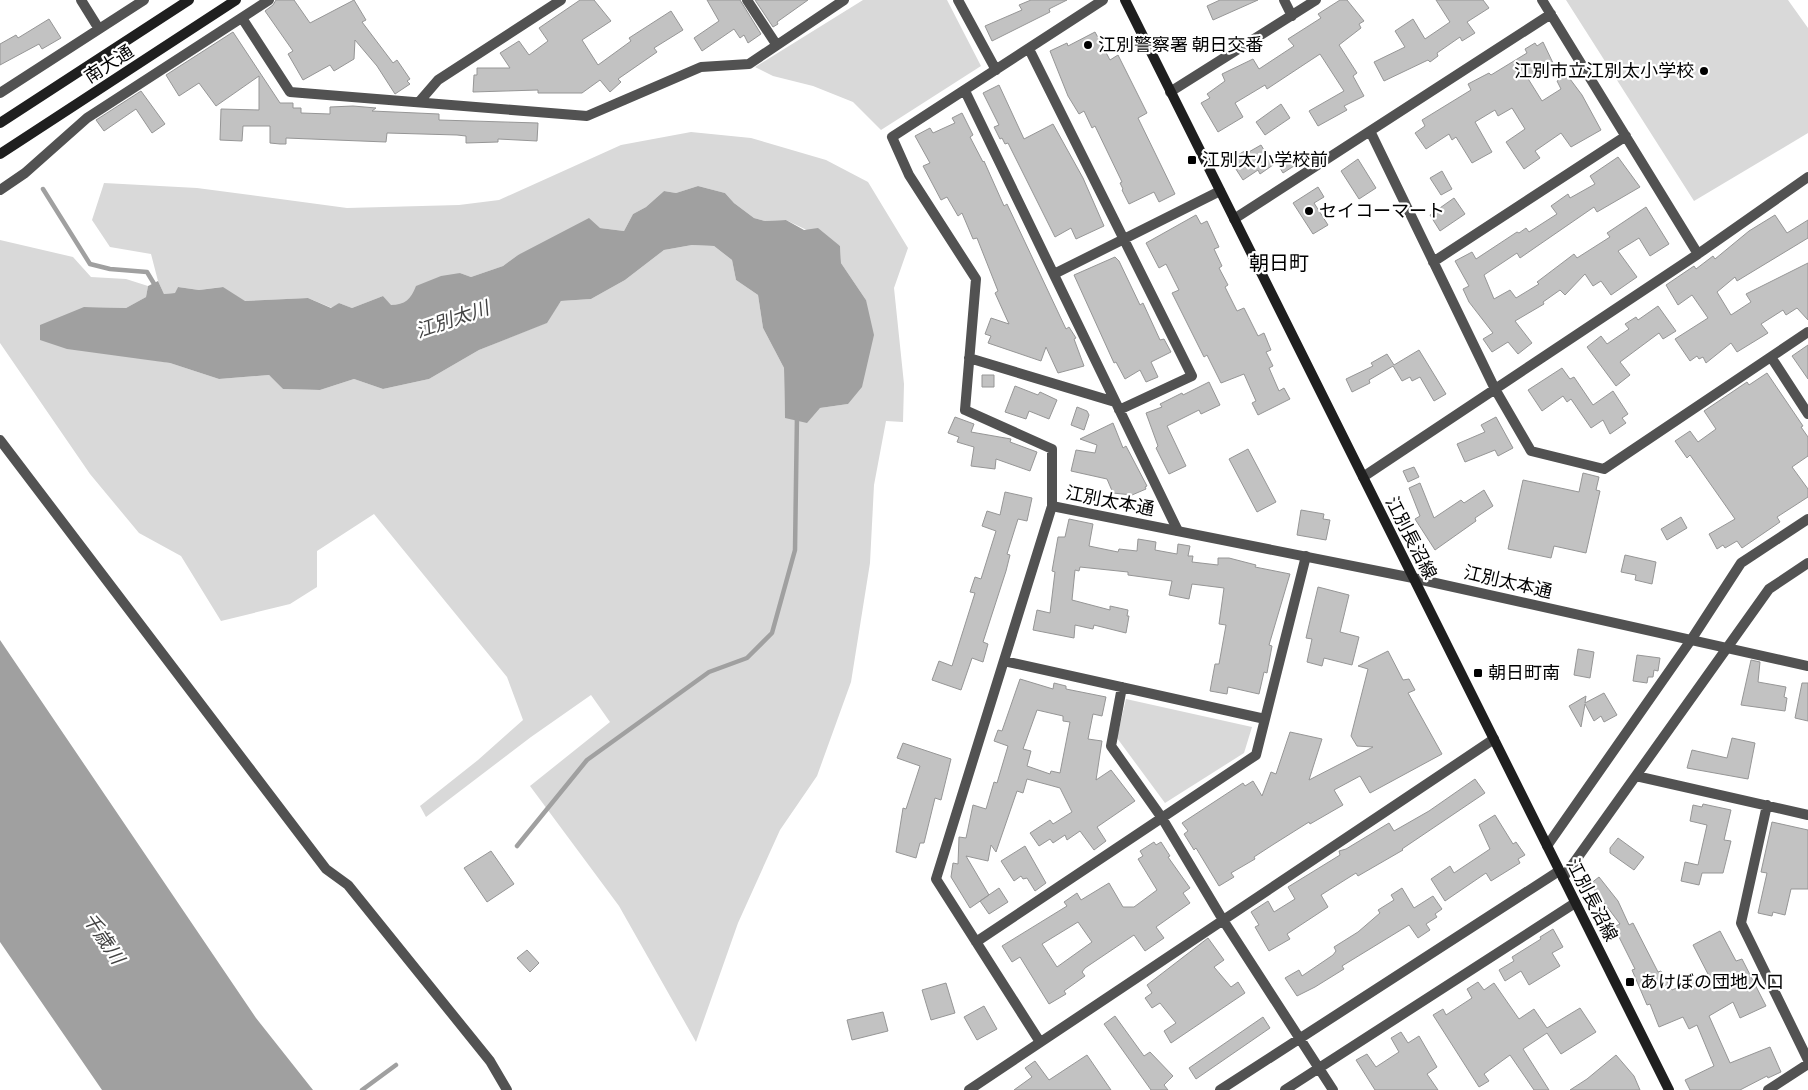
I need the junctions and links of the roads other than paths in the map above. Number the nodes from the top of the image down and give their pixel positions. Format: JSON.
{"nodes":[{"id":1,"x":81,"y":0,"type":"edge"},
{"id":2,"x":144,"y":0,"type":"edge"},
{"id":3,"x":189,"y":0,"type":"edge"},
{"id":4,"x":236,"y":0,"type":"edge"},
{"id":5,"x":269,"y":0,"type":"edge"},
{"id":6,"x":560,"y":0,"type":"edge"},
{"id":7,"x":747,"y":0,"type":"edge"},
{"id":8,"x":844,"y":0,"type":"edge"},
{"id":9,"x":958,"y":0,"type":"edge"},
{"id":10,"x":1103,"y":0,"type":"edge"},
{"id":11,"x":1124,"y":0,"type":"edge"},
{"id":12,"x":1284,"y":0,"type":"edge"},
{"id":13,"x":1316,"y":0,"type":"edge"},
{"id":14,"x":1542,"y":0,"type":"edge"},
{"id":15,"x":1551,"y":14,"type":"junction"},
{"id":16,"x":1292,"y":16,"type":"junction"},
{"id":17,"x":242,"y":18,"type":"junction"},
{"id":18,"x":100,"y":28,"type":"junction"},
{"id":19,"x":776,"y":44,"type":"junction"},
{"id":20,"x":1029,"y":49,"type":"junction"},
{"id":21,"x":996,"y":70,"type":"junction"},
{"id":22,"x":964,"y":91,"type":"junction"},
{"id":23,"x":1170,"y":92,"type":"junction"},
{"id":24,"x":0,"y":93,"type":"edge"},
{"id":25,"x":418,"y":102,"type":"junction"},
{"id":26,"x":0,"y":123,"type":"edge"},
{"id":27,"x":1370,"y":131,"type":"junction"},
{"id":28,"x":1626,"y":136,"type":"junction"},
{"id":29,"x":0,"y":154,"type":"edge"},
{"id":30,"x":1806,"y":182,"type":"edge"},
{"id":31,"x":0,"y":190,"type":"edge"},
{"id":32,"x":1220,"y":190,"type":"junction"},
{"id":33,"x":1234,"y":219,"type":"junction"},
{"id":34,"x":1123,"y":239,"type":"junction"},
{"id":35,"x":1698,"y":254,"type":"junction"},
{"id":36,"x":1433,"y":262,"type":"junction"},
{"id":37,"x":1054,"y":274,"type":"junction"},
{"id":38,"x":1808,"y":332,"type":"edge"},
{"id":39,"x":1771,"y":357,"type":"junction"},
{"id":40,"x":969,"y":358,"type":"junction"},
{"id":41,"x":1495,"y":389,"type":"junction"},
{"id":42,"x":1117,"y":406,"type":"junction"},
{"id":43,"x":1808,"y":414,"type":"edge"},
{"id":44,"x":0,"y":440,"type":"edge"},
{"id":45,"x":1363,"y":477,"type":"junction"},
{"id":46,"x":1052,"y":506,"type":"junction"},
{"id":47,"x":1808,"y":519,"type":"edge"},
{"id":48,"x":1178,"y":531,"type":"junction"},
{"id":49,"x":1306,"y":556,"type":"junction"},
{"id":50,"x":1808,"y":562,"type":"edge"},
{"id":51,"x":1413,"y":578,"type":"junction"},
{"id":52,"x":1691,"y":640,"type":"junction"},
{"id":53,"x":1728,"y":648,"type":"junction"},
{"id":54,"x":1004,"y":661,"type":"junction"},
{"id":55,"x":1808,"y":666,"type":"edge"},
{"id":56,"x":1122,"y":687,"type":"junction"},
{"id":57,"x":1265,"y":719,"type":"junction"},
{"id":58,"x":1494,"y":739,"type":"junction"},
{"id":59,"x":1636,"y":776,"type":"junction"},
{"id":60,"x":1767,"y":805,"type":"junction"},
{"id":61,"x":1808,"y":815,"type":"edge"},
{"id":62,"x":1162,"y":818,"type":"junction"},
{"id":63,"x":1547,"y":846,"type":"junction"},
{"id":64,"x":1561,"y":874,"type":"junction"},
{"id":65,"x":1576,"y":903,"type":"junction"},
{"id":66,"x":1223,"y":920,"type":"junction"},
{"id":67,"x":976,"y":942,"type":"junction"},
{"id":68,"x":1300,"y":1038,"type":"junction"},
{"id":69,"x":1040,"y":1042,"type":"junction"},
{"id":70,"x":1808,"y":1062,"type":"edge"},
{"id":71,"x":1319,"y":1068,"type":"junction"},
{"id":72,"x":508,"y":1090,"type":"edge"},
{"id":73,"x":968,"y":1090,"type":"edge"},
{"id":74,"x":1220,"y":1090,"type":"edge"},
{"id":75,"x":1285,"y":1090,"type":"edge"},
{"id":76,"x":1334,"y":1090,"type":"edge"},
{"id":77,"x":1669,"y":1090,"type":"edge"},
{"id":78,"x":1768,"y":1090,"type":"edge"}],
"edges":[{"from":1,"to":18,"type":"street"},
{"from":2,"to":18,"type":"street"},
{"from":3,"to":26,"type":"main road","name":"南大通"},
{"from":4,"to":29,"type":"main road","name":"南大通"},
{"from":5,"to":17,"type":"street"},
{"from":6,"to":25,"type":"street"},
{"from":7,"to":19,"type":"street"},
{"from":8,"to":19,"type":"street"},
{"from":9,"to":21,"type":"street"},
{"from":10,"to":20,"type":"street"},
{"from":11,"to":23,"type":"main road","name":"江別長沼線"},
{"from":12,"to":16,"type":"street"},
{"from":13,"to":16,"type":"street"},
{"from":14,"to":15,"type":"street"},
{"from":15,"to":27,"type":"street"},
{"from":15,"to":28,"type":"street"},
{"from":16,"to":23,"type":"street"},
{"from":17,"to":25,"type":"street"},
{"from":17,"to":31,"type":"street"},
{"from":18,"to":24,"type":"street"},
{"from":19,"to":25,"type":"street"},
{"from":20,"to":21,"type":"street"},
{"from":20,"to":34,"type":"street"},
{"from":21,"to":22,"type":"street"},
{"from":22,"to":37,"type":"street"},
{"from":22,"to":40,"type":"street"},
{"from":23,"to":32,"type":"main road","name":"江別長沼線"},
{"from":27,"to":33,"type":"street"},
{"from":27,"to":36,"type":"street"},
{"from":28,"to":35,"type":"street"},
{"from":28,"to":36,"type":"street"},
{"from":30,"to":35,"type":"street"},
{"from":32,"to":33,"type":"main road","name":"江別長沼線"},
{"from":32,"to":34,"type":"street"},
{"from":33,"to":45,"type":"main road","name":"江別長沼線"},
{"from":34,"to":37,"type":"street"},
{"from":34,"to":42,"type":"street"},
{"from":35,"to":41,"type":"street"},
{"from":36,"to":41,"type":"street"},
{"from":37,"to":42,"type":"street"},
{"from":38,"to":39,"type":"street"},
{"from":39,"to":41,"type":"street"},
{"from":39,"to":43,"type":"street"},
{"from":40,"to":42,"type":"street"},
{"from":40,"to":46,"type":"street"},
{"from":41,"to":45,"type":"street"},
{"from":42,"to":48,"type":"street"},
{"from":44,"to":72,"type":"street"},
{"from":45,"to":51,"type":"main road","name":"江別長沼線"},
{"from":46,"to":48,"type":"street","name":"江別太本通"},
{"from":46,"to":54,"type":"street"},
{"from":47,"to":52,"type":"street"},
{"from":48,"to":49,"type":"street","name":"江別太本通"},
{"from":49,"to":51,"type":"street","name":"江別太本通"},
{"from":49,"to":57,"type":"street"},
{"from":50,"to":53,"type":"street"},
{"from":51,"to":52,"type":"street","name":"江別太本通"},
{"from":51,"to":58,"type":"main road","name":"江別長沼線"},
{"from":52,"to":53,"type":"street","name":"江別太本通"},
{"from":52,"to":63,"type":"street"},
{"from":53,"to":55,"type":"street","name":"江別太本通"},
{"from":53,"to":59,"type":"street"},
{"from":54,"to":56,"type":"street"},
{"from":54,"to":67,"type":"street"},
{"from":56,"to":57,"type":"street"},
{"from":56,"to":62,"type":"street"},
{"from":57,"to":62,"type":"street"},
{"from":58,"to":63,"type":"main road","name":"江別長沼線"},
{"from":58,"to":66,"type":"street"},
{"from":59,"to":60,"type":"street"},
{"from":59,"to":64,"type":"street"},
{"from":60,"to":61,"type":"street"},
{"from":60,"to":70,"type":"street"},
{"from":62,"to":66,"type":"street"},
{"from":62,"to":67,"type":"street"},
{"from":63,"to":64,"type":"main road","name":"江別長沼線"},
{"from":64,"to":65,"type":"main road","name":"江別長沼線"},
{"from":64,"to":68,"type":"street"},
{"from":65,"to":71,"type":"street"},
{"from":65,"to":77,"type":"main road","name":"江別長沼線"},
{"from":66,"to":68,"type":"street"},
{"from":66,"to":69,"type":"street"},
{"from":67,"to":69,"type":"street"},
{"from":68,"to":71,"type":"street"},
{"from":68,"to":74,"type":"street"},
{"from":69,"to":73,"type":"street"},
{"from":70,"to":78,"type":"street"},
{"from":71,"to":75,"type":"street"},
{"from":71,"to":76,"type":"street"}]}
